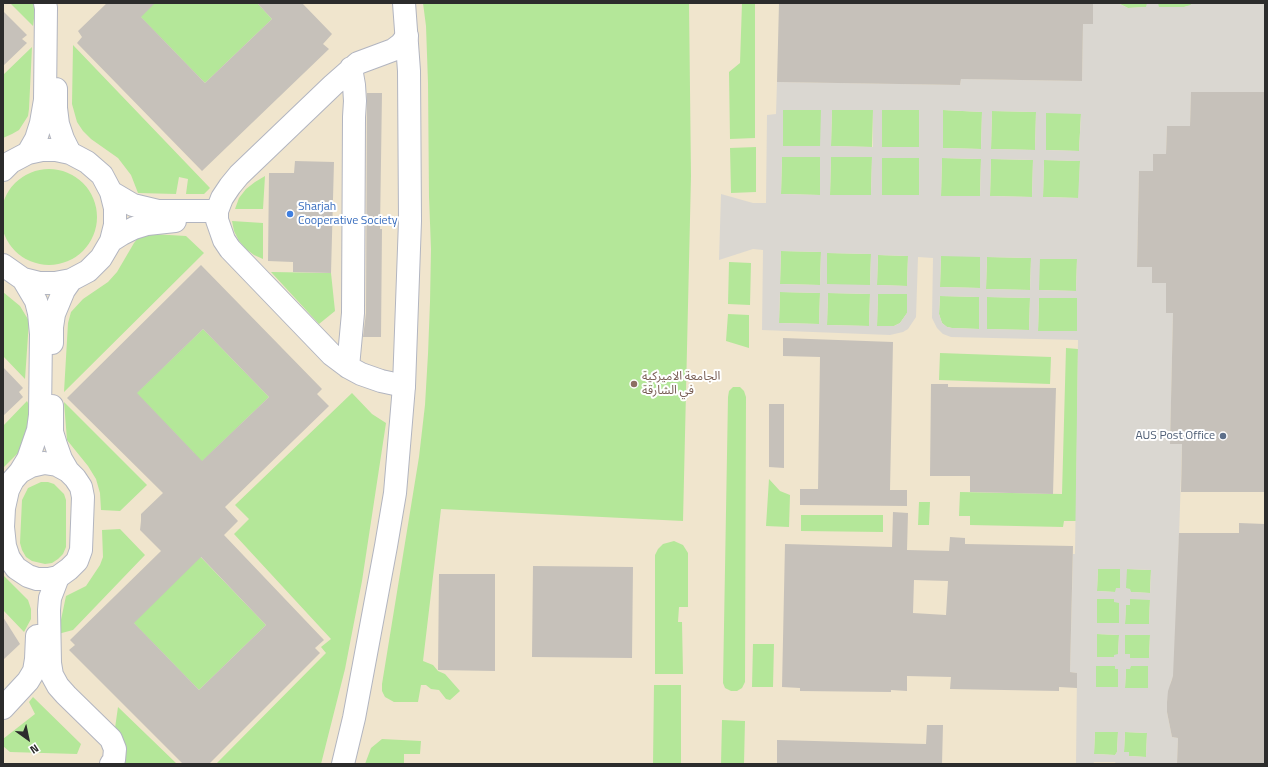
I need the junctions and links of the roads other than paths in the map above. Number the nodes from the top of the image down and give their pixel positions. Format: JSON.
{"nodes":[{"id":1,"x":45,"y":3,"type":"edge"},
{"id":2,"x":58,"y":3,"type":"edge"},
{"id":3,"x":404,"y":3,"type":"edge"},
{"id":4,"x":407,"y":36,"type":"junction"},
{"id":5,"x":351,"y":68,"type":"junction"},
{"id":6,"x":333,"y":85,"type":"junction"},
{"id":7,"x":354,"y":117,"type":"junction"},
{"id":8,"x":28,"y":153,"type":"junction"},
{"id":9,"x":70,"y":153,"type":"junction"},
{"id":10,"x":3,"y":170,"type":"edge"},
{"id":11,"x":111,"y":192,"type":"junction"},
{"id":12,"x":217,"y":216,"type":"junction"},
{"id":13,"x":111,"y":241,"type":"junction"},
{"id":14,"x":3,"y":265,"type":"edge"},
{"id":15,"x":23,"y":279,"type":"junction"},
{"id":16,"x":71,"y":280,"type":"junction"},
{"id":17,"x":353,"y":313,"type":"junction"},
{"id":18,"x":325,"y":347,"type":"junction"},
{"id":19,"x":348,"y":367,"type":"junction"},
{"id":20,"x":404,"y":386,"type":"junction"},
{"id":21,"x":68,"y":471,"type":"junction"},
{"id":22,"x":20,"y":472,"type":"junction"},
{"id":23,"x":28,"y":576,"type":"junction"},
{"id":24,"x":58,"y":577,"type":"junction"},
{"id":25,"x":3,"y":708,"type":"edge"},
{"id":26,"x":112,"y":764,"type":"edge"},
{"id":27,"x":343,"y":764,"type":"edge"}],
"edges":[{"from":1,"to":8,"type":"street"},
{"from":2,"to":9,"type":"street"},
{"from":3,"to":4,"type":"street"},
{"from":4,"to":5,"type":"street"},
{"from":4,"to":20,"type":"street"},
{"from":5,"to":6,"type":"street"},
{"from":5,"to":7,"type":"street"},
{"from":6,"to":7,"type":"street"},
{"from":6,"to":12,"type":"street"},
{"from":7,"to":17,"type":"street"},
{"from":8,"to":9,"type":"street"},
{"from":8,"to":10,"type":"street"},
{"from":9,"to":11,"type":"street"},
{"from":11,"to":12,"type":"street"},
{"from":11,"to":13,"type":"street"},
{"from":12,"to":13,"type":"street"},
{"from":12,"to":18,"type":"street"},
{"from":13,"to":16,"type":"street"},
{"from":14,"to":15,"type":"street"},
{"from":15,"to":16,"type":"street"},
{"from":15,"to":22,"type":"street"},
{"from":16,"to":21,"type":"street"},
{"from":17,"to":18,"type":"street"},
{"from":17,"to":19,"type":"street"},
{"from":18,"to":19,"type":"street"},
{"from":19,"to":20,"type":"street"},
{"from":20,"to":27,"type":"street"},
{"from":21,"to":22,"type":"street"},
{"from":21,"to":24,"type":"street"},
{"from":22,"to":23,"type":"street"},
{"from":23,"to":24,"type":"street"},
{"from":23,"to":25,"type":"street"},
{"from":24,"to":26,"type":"street"}]}
